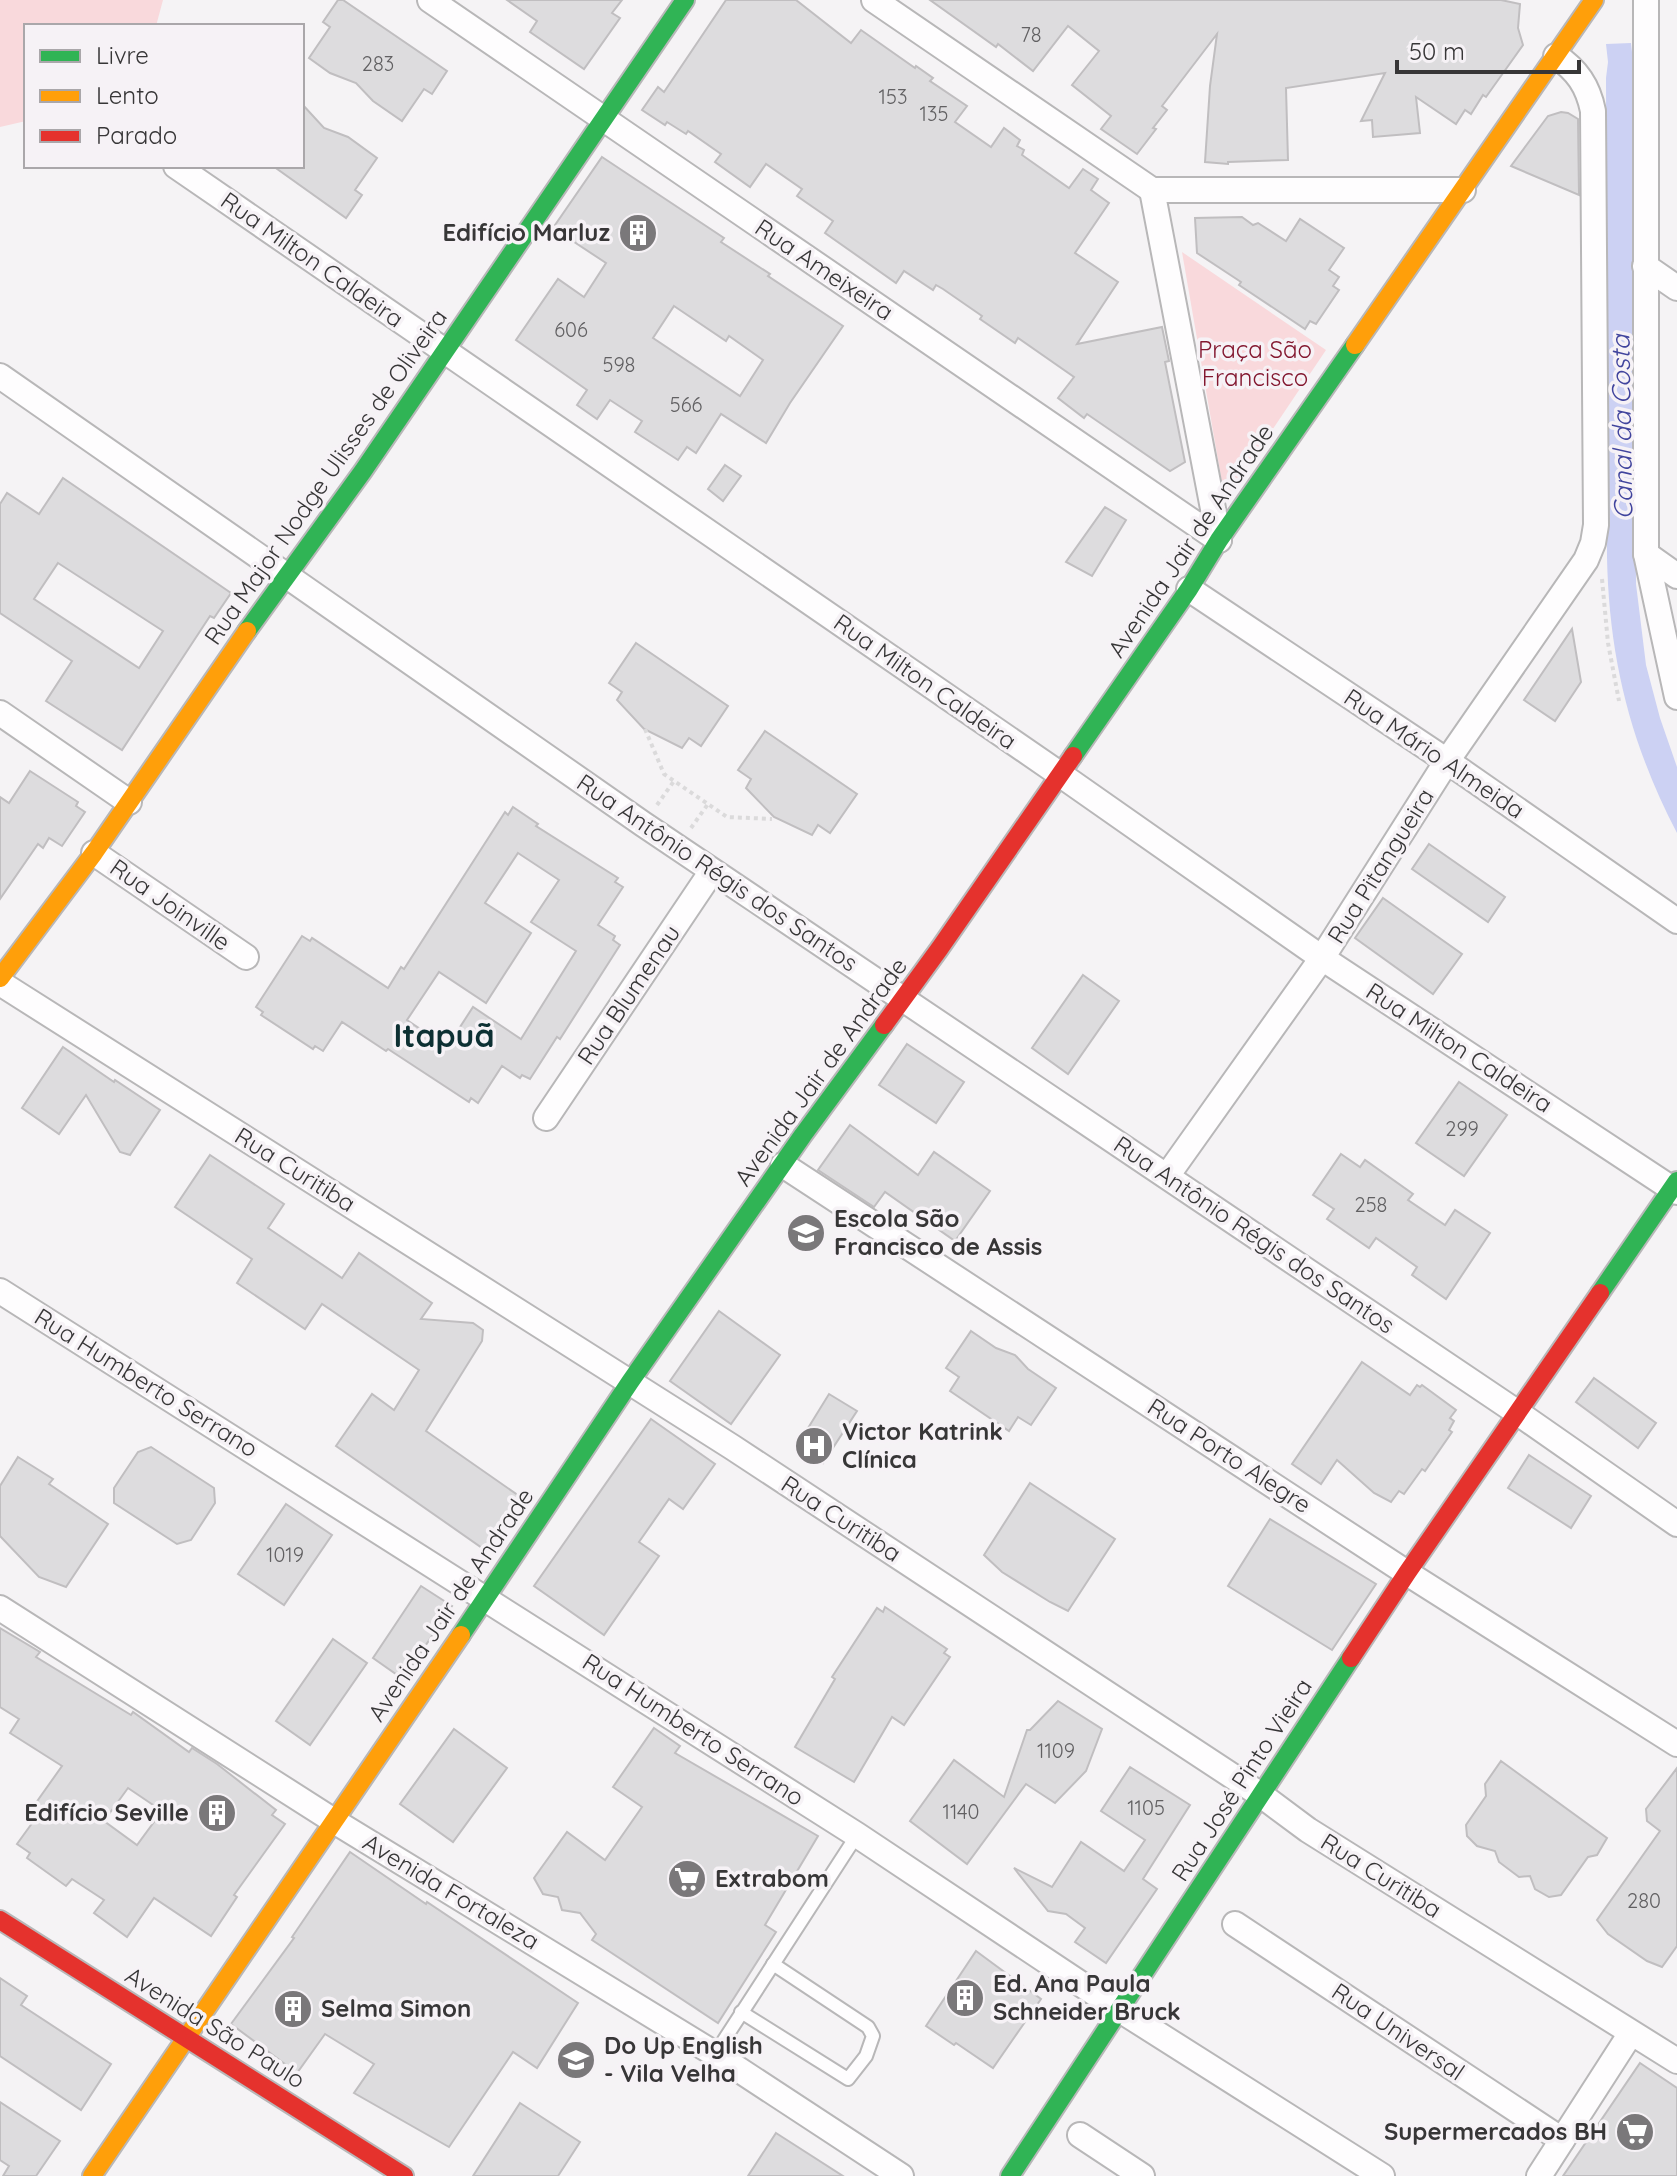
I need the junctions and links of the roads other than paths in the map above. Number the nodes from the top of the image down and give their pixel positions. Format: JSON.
{"nodes":[{"id":1,"x":430,"y":0,"type":"edge"},
{"id":2,"x":685,"y":0,"type":"edge"},
{"id":3,"x":874,"y":0,"type":"edge"},
{"id":4,"x":1594,"y":0,"type":"edge"},
{"id":5,"x":1646,"y":0,"type":"edge"},
{"id":6,"x":1556,"y":56,"type":"junction"},
{"id":7,"x":603,"y":119,"type":"junction"},
{"id":8,"x":179,"y":168,"type":"edge"},
{"id":9,"x":1152,"y":190,"type":"junction"},
{"id":10,"x":1463,"y":190,"type":"junction"},
{"id":11,"x":1645,"y":266,"type":"junction"},
{"id":12,"x":1677,"y":288,"type":"edge"},
{"id":13,"x":444,"y":351,"type":"junction"},
{"id":14,"x":0,"y":376,"type":"edge"},
{"id":15,"x":1219,"y":540,"type":"junction"},
{"id":16,"x":1646,"y":554,"type":"junction"},
{"id":17,"x":286,"y":575,"type":"junction"},
{"id":18,"x":1677,"y":576,"type":"edge"},
{"id":19,"x":1189,"y":589,"type":"junction"},
{"id":20,"x":1677,"y":697,"type":"edge"},
{"id":21,"x":0,"y":713,"type":"edge"},
{"id":22,"x":1447,"y":761,"type":"junction"},
{"id":23,"x":1061,"y":775,"type":"junction"},
{"id":24,"x":129,"y":802,"type":"junction"},
{"id":25,"x":94,"y":853,"type":"junction"},
{"id":26,"x":712,"y":871,"type":"junction"},
{"id":27,"x":1677,"y":921,"type":"edge"},
{"id":28,"x":246,"y":957,"type":"dead end"},
{"id":29,"x":1322,"y":958,"type":"junction"},
{"id":30,"x":0,"y":980,"type":"edge"},
{"id":31,"x":904,"y":999,"type":"junction"},
{"id":32,"x":546,"y":1118,"type":"dead end"},
{"id":33,"x":783,"y":1165,"type":"junction"},
{"id":34,"x":1167,"y":1176,"type":"junction"},
{"id":35,"x":1675,"y":1187,"type":"edge"},
{"id":36,"x":0,"y":1291,"type":"edge"},
{"id":37,"x":630,"y":1382,"type":"junction"},
{"id":38,"x":1518,"y":1413,"type":"junction"},
{"id":39,"x":1677,"y":1524,"type":"edge"},
{"id":40,"x":1407,"y":1573,"type":"junction"},
{"id":41,"x":486,"y":1598,"type":"junction"},
{"id":42,"x":0,"y":1608,"type":"edge"},
{"id":43,"x":1677,"y":1744,"type":"edge"},
{"id":44,"x":1261,"y":1795,"type":"junction"},
{"id":45,"x":334,"y":1821,"type":"junction"},
{"id":46,"x":857,"y":1835,"type":"junction"},
{"id":47,"x":0,"y":1920,"type":"edge"},
{"id":48,"x":1235,"y":1924,"type":"dead end"},
{"id":49,"x":773,"y":1964,"type":"junction"},
{"id":50,"x":1120,"y":2010,"type":"junction"},
{"id":51,"x":741,"y":2012,"type":"junction"},
{"id":52,"x":1631,"y":2033,"type":"junction"},
{"id":53,"x":187,"y":2039,"type":"junction"},
{"id":54,"x":715,"y":2054,"type":"junction"},
{"id":55,"x":1677,"y":2061,"type":"edge"},
{"id":56,"x":1080,"y":2135,"type":"dead end"},
{"id":57,"x":1562,"y":2140,"type":"junction"},
{"id":58,"x":92,"y":2176,"type":"edge"},
{"id":59,"x":404,"y":2176,"type":"edge"},
{"id":60,"x":901,"y":2176,"type":"edge"},
{"id":61,"x":1010,"y":2176,"type":"edge"},
{"id":62,"x":1142,"y":2176,"type":"edge"},
{"id":63,"x":1382,"y":2176,"type":"edge"},
{"id":64,"x":1539,"y":2176,"type":"edge"}],
"edges":[{"from":1,"to":7,"type":"street","name":"Rua Ameixeira"},
{"from":2,"to":7,"type":"main road","name":"Rua Major Nodge Ulisses de Oliveira"},
{"from":3,"to":9,"type":"street"},
{"from":4,"to":6,"type":"main road","name":"Avenida Jair de Andrade"},
{"from":5,"to":11,"type":"street"},
{"from":6,"to":10,"type":"main road","name":"Avenida Jair de Andrade"},
{"from":6,"to":22,"type":"street","name":"Rua Pitangueira"},
{"from":7,"to":13,"type":"main road","name":"Rua Major Nodge Ulisses de Oliveira"},
{"from":7,"to":15,"type":"street","name":"Rua Ameixeira"},
{"from":8,"to":13,"type":"street","name":"Rua Milton Caldeira"},
{"from":9,"to":10,"type":"street"},
{"from":9,"to":15,"type":"street"},
{"from":10,"to":15,"type":"main road","name":"Avenida Jair de Andrade"},
{"from":11,"to":12,"type":"street"},
{"from":11,"to":16,"type":"street"},
{"from":13,"to":17,"type":"main road","name":"Rua Major Nodge Ulisses de Oliveira"},
{"from":13,"to":23,"type":"street","name":"Rua Milton Caldeira"},
{"from":14,"to":17,"type":"street","name":"Rua Antônio Régis dos Santos"},
{"from":15,"to":19,"type":"main road","name":"Avenida Jair de Andrade"},
{"from":16,"to":18,"type":"street"},
{"from":16,"to":20,"type":"street"},
{"from":17,"to":24,"type":"main road","name":"Rua Major Nodge Ulisses de Oliveira"},
{"from":17,"to":26,"type":"street","name":"Rua Antônio Régis dos Santos"},
{"from":19,"to":22,"type":"street","name":"Rua Mário Almeida"},
{"from":19,"to":23,"type":"main road","name":"Avenida Jair de Andrade"},
{"from":21,"to":24,"type":"street"},
{"from":22,"to":27,"type":"street","name":"Rua Mário Almeida"},
{"from":22,"to":29,"type":"street","name":"Rua Pitangueira"},
{"from":23,"to":29,"type":"street","name":"Rua Milton Caldeira"},
{"from":23,"to":31,"type":"main road","name":"Avenida Jair de Andrade"},
{"from":24,"to":25,"type":"main road","name":"Rua Major Nodge Ulisses de Oliveira"},
{"from":25,"to":28,"type":"street","name":"Rua Joinville"},
{"from":25,"to":30,"type":"main road","name":"Rua Major Nodge Ulisses de Oliveira"},
{"from":26,"to":31,"type":"street","name":"Rua Antônio Régis dos Santos"},
{"from":26,"to":32,"type":"street","name":"Rua Blumenau"},
{"from":29,"to":34,"type":"street","name":"Rua Pitangueira"},
{"from":29,"to":35,"type":"street","name":"Rua Milton Caldeira"},
{"from":30,"to":37,"type":"street","name":"Rua Curitiba"},
{"from":31,"to":33,"type":"main road","name":"Avenida Jair de Andrade"},
{"from":31,"to":34,"type":"street","name":"Rua Antônio Régis dos Santos"},
{"from":33,"to":37,"type":"main road","name":"Avenida Jair de Andrade"},
{"from":33,"to":40,"type":"street","name":"Rua Porto Alegre"},
{"from":34,"to":38,"type":"street","name":"Rua Antônio Régis dos Santos"},
{"from":35,"to":38,"type":"main road","name":"Rua José Pinto Vieira"},
{"from":36,"to":41,"type":"street","name":"Rua Humberto Serrano"},
{"from":37,"to":41,"type":"main road","name":"Avenida Jair de Andrade"},
{"from":37,"to":44,"type":"street","name":"Rua Curitiba"},
{"from":38,"to":39,"type":"street","name":"Rua Antônio Régis dos Santos"},
{"from":38,"to":40,"type":"main road","name":"Rua José Pinto Vieira"},
{"from":40,"to":43,"type":"street","name":"Rua Porto Alegre"},
{"from":40,"to":44,"type":"main road","name":"Rua José Pinto Vieira"},
{"from":41,"to":45,"type":"main road","name":"Avenida Jair de Andrade"},
{"from":41,"to":46,"type":"street","name":"Rua Humberto Serrano"},
{"from":42,"to":45,"type":"street","name":"Avenida Fortaleza"},
{"from":44,"to":50,"type":"main road","name":"Rua José Pinto Vieira"},
{"from":44,"to":52,"type":"street","name":"Rua Curitiba"},
{"from":45,"to":53,"type":"main road","name":"Avenida Jair de Andrade"},
{"from":45,"to":54,"type":"street","name":"Avenida Fortaleza"},
{"from":46,"to":49,"type":"lane"},
{"from":46,"to":50,"type":"street","name":"Rua Humberto Serrano"},
{"from":47,"to":53,"type":"main road","name":"Avenida São Paulo"},
{"from":48,"to":57,"type":"street","name":"Rua Universal"},
{"from":49,"to":51,"type":"lane"},
{"from":49,"to":51,"type":"lane"},
{"from":50,"to":61,"type":"main road","name":"Rua José Pinto Vieira"},
{"from":50,"to":63,"type":"street","name":"Rua Humberto Serrano"},
{"from":51,"to":54,"type":"lane"},
{"from":52,"to":55,"type":"street","name":"Rua Curitiba"},
{"from":52,"to":57,"type":"street"},
{"from":53,"to":58,"type":"main road","name":"Avenida Jair de Andrade"},
{"from":53,"to":59,"type":"main road","name":"Avenida São Paulo"},
{"from":54,"to":60,"type":"street","name":"Avenida Fortaleza"},
{"from":56,"to":62,"type":"street"},
{"from":57,"to":64,"type":"street"}]}
